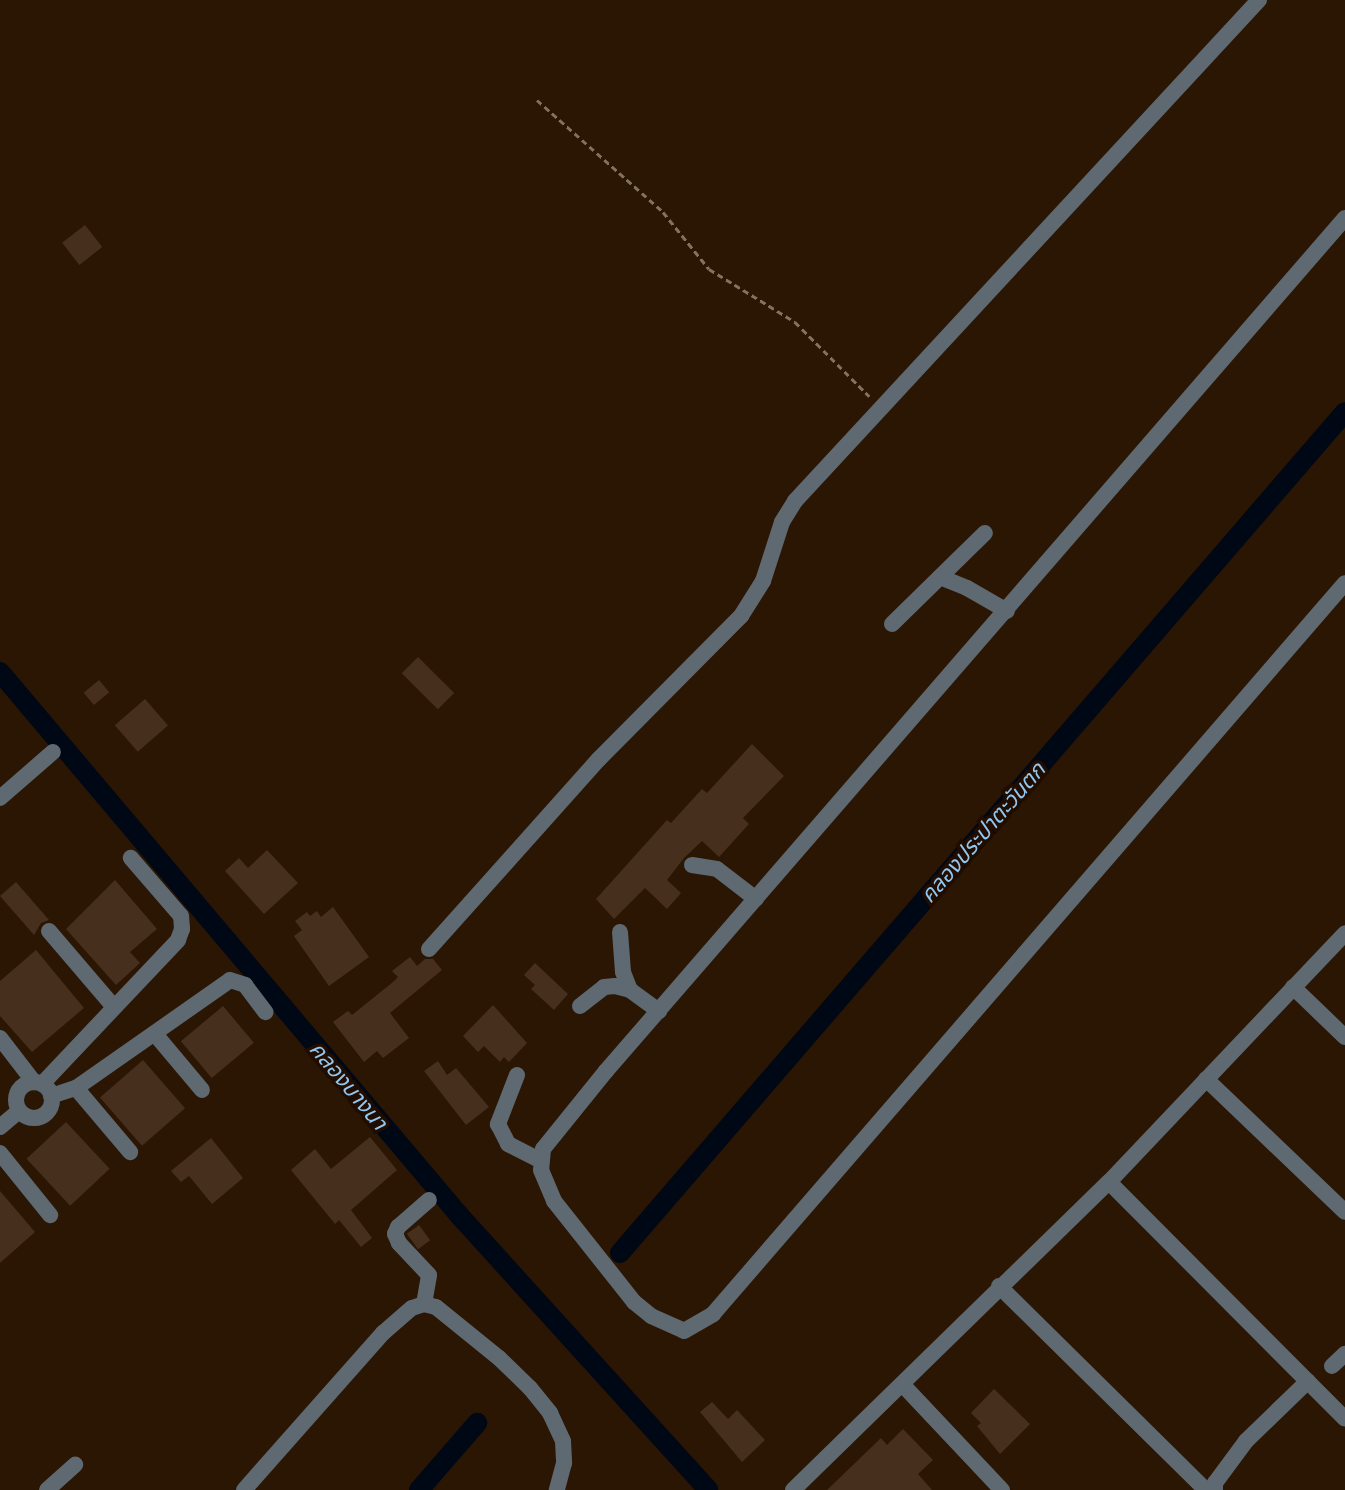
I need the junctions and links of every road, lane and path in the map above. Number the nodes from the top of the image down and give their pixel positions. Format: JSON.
{"nodes":[{"id":1,"x":1259,"y":0,"type":"edge"},
{"id":2,"x":537,"y":100,"type":"dead end"},
{"id":3,"x":1345,"y":218,"type":"edge"},
{"id":4,"x":879,"y":406,"type":"junction"},
{"id":5,"x":985,"y":533,"type":"dead end"},
{"id":6,"x":940,"y":577,"type":"junction"},
{"id":7,"x":1345,"y":583,"type":"edge"},
{"id":8,"x":1007,"y":611,"type":"junction"},
{"id":9,"x":892,"y":624,"type":"dead end"},
{"id":10,"x":53,"y":752,"type":"dead end"},
{"id":11,"x":0,"y":798,"type":"edge"},
{"id":12,"x":131,"y":858,"type":"dead end"},
{"id":13,"x":692,"y":865,"type":"dead end"},
{"id":14,"x":756,"y":899,"type":"junction"},
{"id":15,"x":49,"y":931,"type":"dead end"},
{"id":16,"x":620,"y":932,"type":"dead end"},
{"id":17,"x":1345,"y":933,"type":"edge"},
{"id":18,"x":429,"y":949,"type":"dead end"},
{"id":19,"x":1293,"y":987,"type":"junction"},
{"id":20,"x":630,"y":990,"type":"junction"},
{"id":21,"x":580,"y":1006,"type":"dead end"},
{"id":22,"x":114,"y":1007,"type":"junction"},
{"id":23,"x":659,"y":1011,"type":"junction"},
{"id":24,"x":265,"y":1012,"type":"dead end"},
{"id":25,"x":155,"y":1034,"type":"junction"},
{"id":26,"x":1345,"y":1037,"type":"edge"},
{"id":27,"x":0,"y":1038,"type":"edge"},
{"id":28,"x":517,"y":1075,"type":"dead end"},
{"id":29,"x":1206,"y":1079,"type":"junction"},
{"id":30,"x":42,"y":1087,"type":"junction"},
{"id":31,"x":76,"y":1088,"type":"junction"},
{"id":32,"x":202,"y":1090,"type":"dead end"},
{"id":33,"x":19,"y":1111,"type":"junction"},
{"id":34,"x":0,"y":1127,"type":"edge"},
{"id":35,"x":130,"y":1152,"type":"dead end"},
{"id":36,"x":0,"y":1153,"type":"edge"},
{"id":37,"x":539,"y":1160,"type":"junction"},
{"id":38,"x":1109,"y":1182,"type":"junction"},
{"id":39,"x":429,"y":1200,"type":"dead end"},
{"id":40,"x":1345,"y":1212,"type":"edge"},
{"id":41,"x":50,"y":1215,"type":"dead end"},
{"id":42,"x":999,"y":1286,"type":"junction"},
{"id":43,"x":424,"y":1304,"type":"junction"},
{"id":44,"x":1345,"y":1354,"type":"edge"},
{"id":45,"x":1332,"y":1366,"type":"dead end"},
{"id":46,"x":1308,"y":1381,"type":"junction"},
{"id":47,"x":902,"y":1384,"type":"junction"},
{"id":48,"x":1345,"y":1419,"type":"edge"},
{"id":49,"x":75,"y":1465,"type":"dead end"},
{"id":50,"x":47,"y":1490,"type":"edge"},
{"id":51,"x":244,"y":1490,"type":"edge"},
{"id":52,"x":557,"y":1490,"type":"edge"},
{"id":53,"x":793,"y":1490,"type":"edge"},
{"id":54,"x":1002,"y":1490,"type":"edge"},
{"id":55,"x":1206,"y":1490,"type":"edge"},
{"id":56,"x":1215,"y":1490,"type":"edge"}],
"edges":[{"from":1,"to":4,"type":"street"},
{"from":2,"to":4,"type":"path"},
{"from":3,"to":8,"type":"street"},
{"from":4,"to":18,"type":"street"},
{"from":5,"to":6,"type":"street"},
{"from":6,"to":8,"type":"street"},
{"from":6,"to":9,"type":"street"},
{"from":7,"to":37,"type":"street"},
{"from":8,"to":14,"type":"street"},
{"from":10,"to":11,"type":"street"},
{"from":12,"to":22,"type":"street"},
{"from":13,"to":14,"type":"street"},
{"from":14,"to":23,"type":"street"},
{"from":15,"to":22,"type":"street"},
{"from":16,"to":20,"type":"street"},
{"from":17,"to":19,"type":"street"},
{"from":19,"to":26,"type":"street"},
{"from":19,"to":29,"type":"street"},
{"from":20,"to":21,"type":"street"},
{"from":20,"to":23,"type":"street"},
{"from":22,"to":30,"type":"street"},
{"from":23,"to":37,"type":"street"},
{"from":24,"to":25,"type":"street"},
{"from":25,"to":31,"type":"street"},
{"from":25,"to":32,"type":"street"},
{"from":27,"to":30,"type":"street"},
{"from":28,"to":37,"type":"street"},
{"from":29,"to":38,"type":"street"},
{"from":29,"to":40,"type":"street"},
{"from":30,"to":31,"type":"street"},
{"from":30,"to":33,"type":"street"},
{"from":30,"to":33,"type":"street"},
{"from":31,"to":35,"type":"street"},
{"from":33,"to":34,"type":"street"},
{"from":36,"to":41,"type":"street"},
{"from":38,"to":42,"type":"street"},
{"from":38,"to":46,"type":"street"},
{"from":39,"to":43,"type":"street"},
{"from":42,"to":47,"type":"street"},
{"from":42,"to":55,"type":"street"},
{"from":43,"to":51,"type":"street"},
{"from":43,"to":52,"type":"street"},
{"from":44,"to":45,"type":"street"},
{"from":46,"to":48,"type":"street"},
{"from":46,"to":56,"type":"street"},
{"from":47,"to":53,"type":"street"},
{"from":47,"to":54,"type":"street"},
{"from":49,"to":50,"type":"street"}]}
